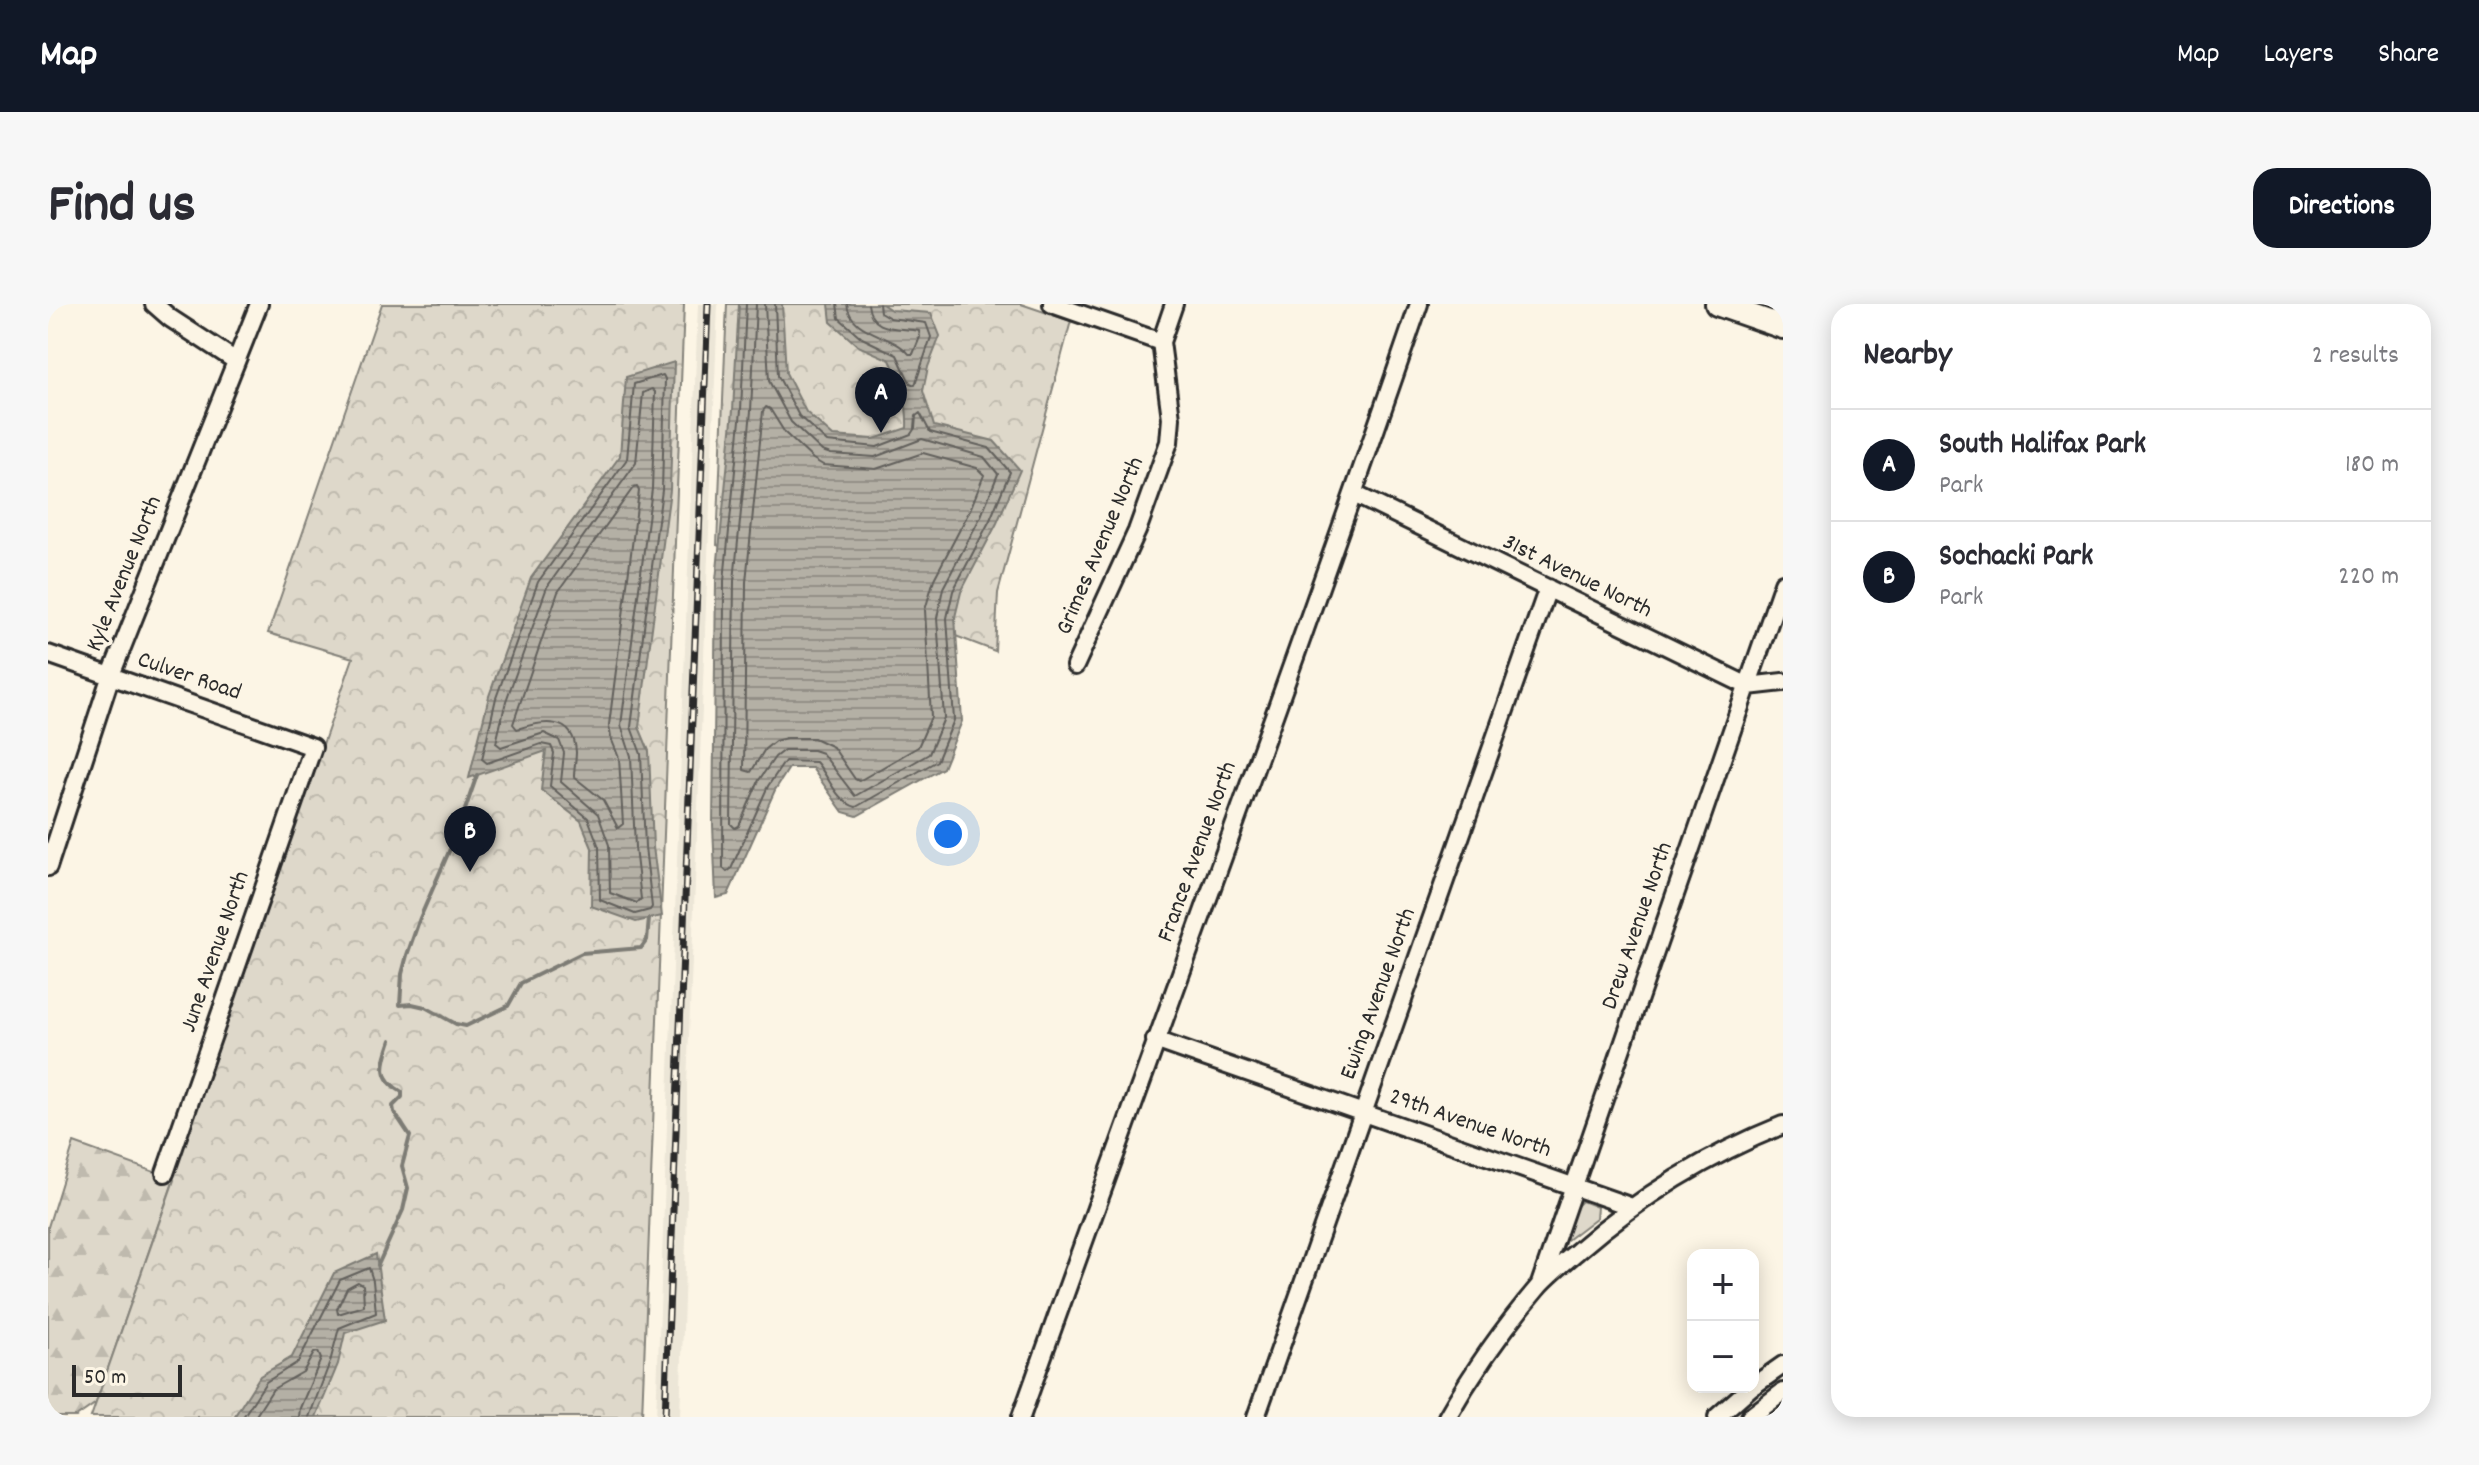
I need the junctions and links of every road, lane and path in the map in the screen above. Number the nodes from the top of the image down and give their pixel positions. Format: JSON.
{"nodes":[{"id":1,"x":154,"y":304,"type":"edge"},
{"id":2,"x":259,"y":304,"type":"edge"},
{"id":3,"x":1052,"y":304,"type":"edge"},
{"id":4,"x":1174,"y":304,"type":"edge"},
{"id":5,"x":1419,"y":304,"type":"edge"},
{"id":6,"x":1717,"y":304,"type":"edge"},
{"id":7,"x":1783,"y":327,"type":"edge"},
{"id":8,"x":1161,"y":342,"type":"junction"},
{"id":9,"x":236,"y":361,"type":"junction"},
{"id":10,"x":1354,"y":494,"type":"junction"},
{"id":11,"x":1783,"y":583,"type":"edge"},
{"id":12,"x":1548,"y":588,"type":"junction"},
{"id":13,"x":48,"y":654,"type":"edge"},
{"id":14,"x":1075,"y":666,"type":"dead end"},
{"id":15,"x":111,"y":675,"type":"junction"},
{"id":16,"x":1783,"y":682,"type":"edge"},
{"id":17,"x":1748,"y":686,"type":"junction"},
{"id":18,"x":313,"y":747,"type":"joint"},
{"id":19,"x":48,"y":867,"type":"edge"},
{"id":20,"x":1155,"y":1040,"type":"junction"},
{"id":21,"x":1363,"y":1112,"type":"junction"},
{"id":22,"x":1783,"y":1125,"type":"edge"},
{"id":23,"x":165,"y":1173,"type":"dead end"},
{"id":24,"x":1573,"y":1186,"type":"junction"},
{"id":25,"x":1632,"y":1207,"type":"junction"},
{"id":26,"x":1540,"y":1284,"type":"junction"},
{"id":27,"x":1783,"y":1365,"type":"edge"},
{"id":28,"x":1759,"y":1381,"type":"edge"},
{"id":29,"x":1783,"y":1392,"type":"edge"},
{"id":30,"x":1744,"y":1393,"type":"edge"},
{"id":31,"x":1021,"y":1417,"type":"edge"},
{"id":32,"x":1256,"y":1417,"type":"edge"},
{"id":33,"x":1447,"y":1417,"type":"edge"},
{"id":34,"x":1717,"y":1417,"type":"edge"},
{"id":35,"x":1750,"y":1417,"type":"edge"}],
"edges":[{"from":1,"to":9,"type":"street"},
{"from":2,"to":9,"type":"street","name":"Kyle Avenue North"},
{"from":3,"to":8,"type":"street"},
{"from":4,"to":8,"type":"street","name":"Grimes Avenue North"},
{"from":5,"to":10,"type":"street","name":"France Avenue North"},
{"from":6,"to":7,"type":"street"},
{"from":8,"to":14,"type":"street","name":"Grimes Avenue North"},
{"from":9,"to":15,"type":"street","name":"Kyle Avenue North"},
{"from":10,"to":12,"type":"street","name":"31st Avenue North"},
{"from":10,"to":20,"type":"street","name":"France Avenue North"},
{"from":11,"to":17,"type":"street","name":"Drew Avenue North"},
{"from":12,"to":17,"type":"street","name":"31st Avenue North"},
{"from":12,"to":21,"type":"street","name":"Ewing Avenue North"},
{"from":13,"to":15,"type":"street","name":"Culver Road"},
{"from":15,"to":18,"type":"street","name":"Culver Road"},
{"from":15,"to":19,"type":"street","name":"Kyle Avenue North"},
{"from":16,"to":17,"type":"street"},
{"from":17,"to":24,"type":"street","name":"Drew Avenue North"},
{"from":18,"to":23,"type":"street","name":"June Avenue North"},
{"from":20,"to":21,"type":"street","name":"29th Avenue North"},
{"from":20,"to":31,"type":"street","name":"France Avenue North"},
{"from":21,"to":24,"type":"street","name":"29th Avenue North"},
{"from":21,"to":32,"type":"street","name":"Ewing Avenue North"},
{"from":22,"to":25,"type":"street"},
{"from":24,"to":25,"type":"street","name":"29th Avenue North"},
{"from":24,"to":26,"type":"street","name":"Drew Avenue North"},
{"from":25,"to":26,"type":"street"},
{"from":26,"to":33,"type":"street"},
{"from":27,"to":28,"type":"street"},
{"from":29,"to":35,"type":"street"},
{"from":30,"to":34,"type":"street"}]}
